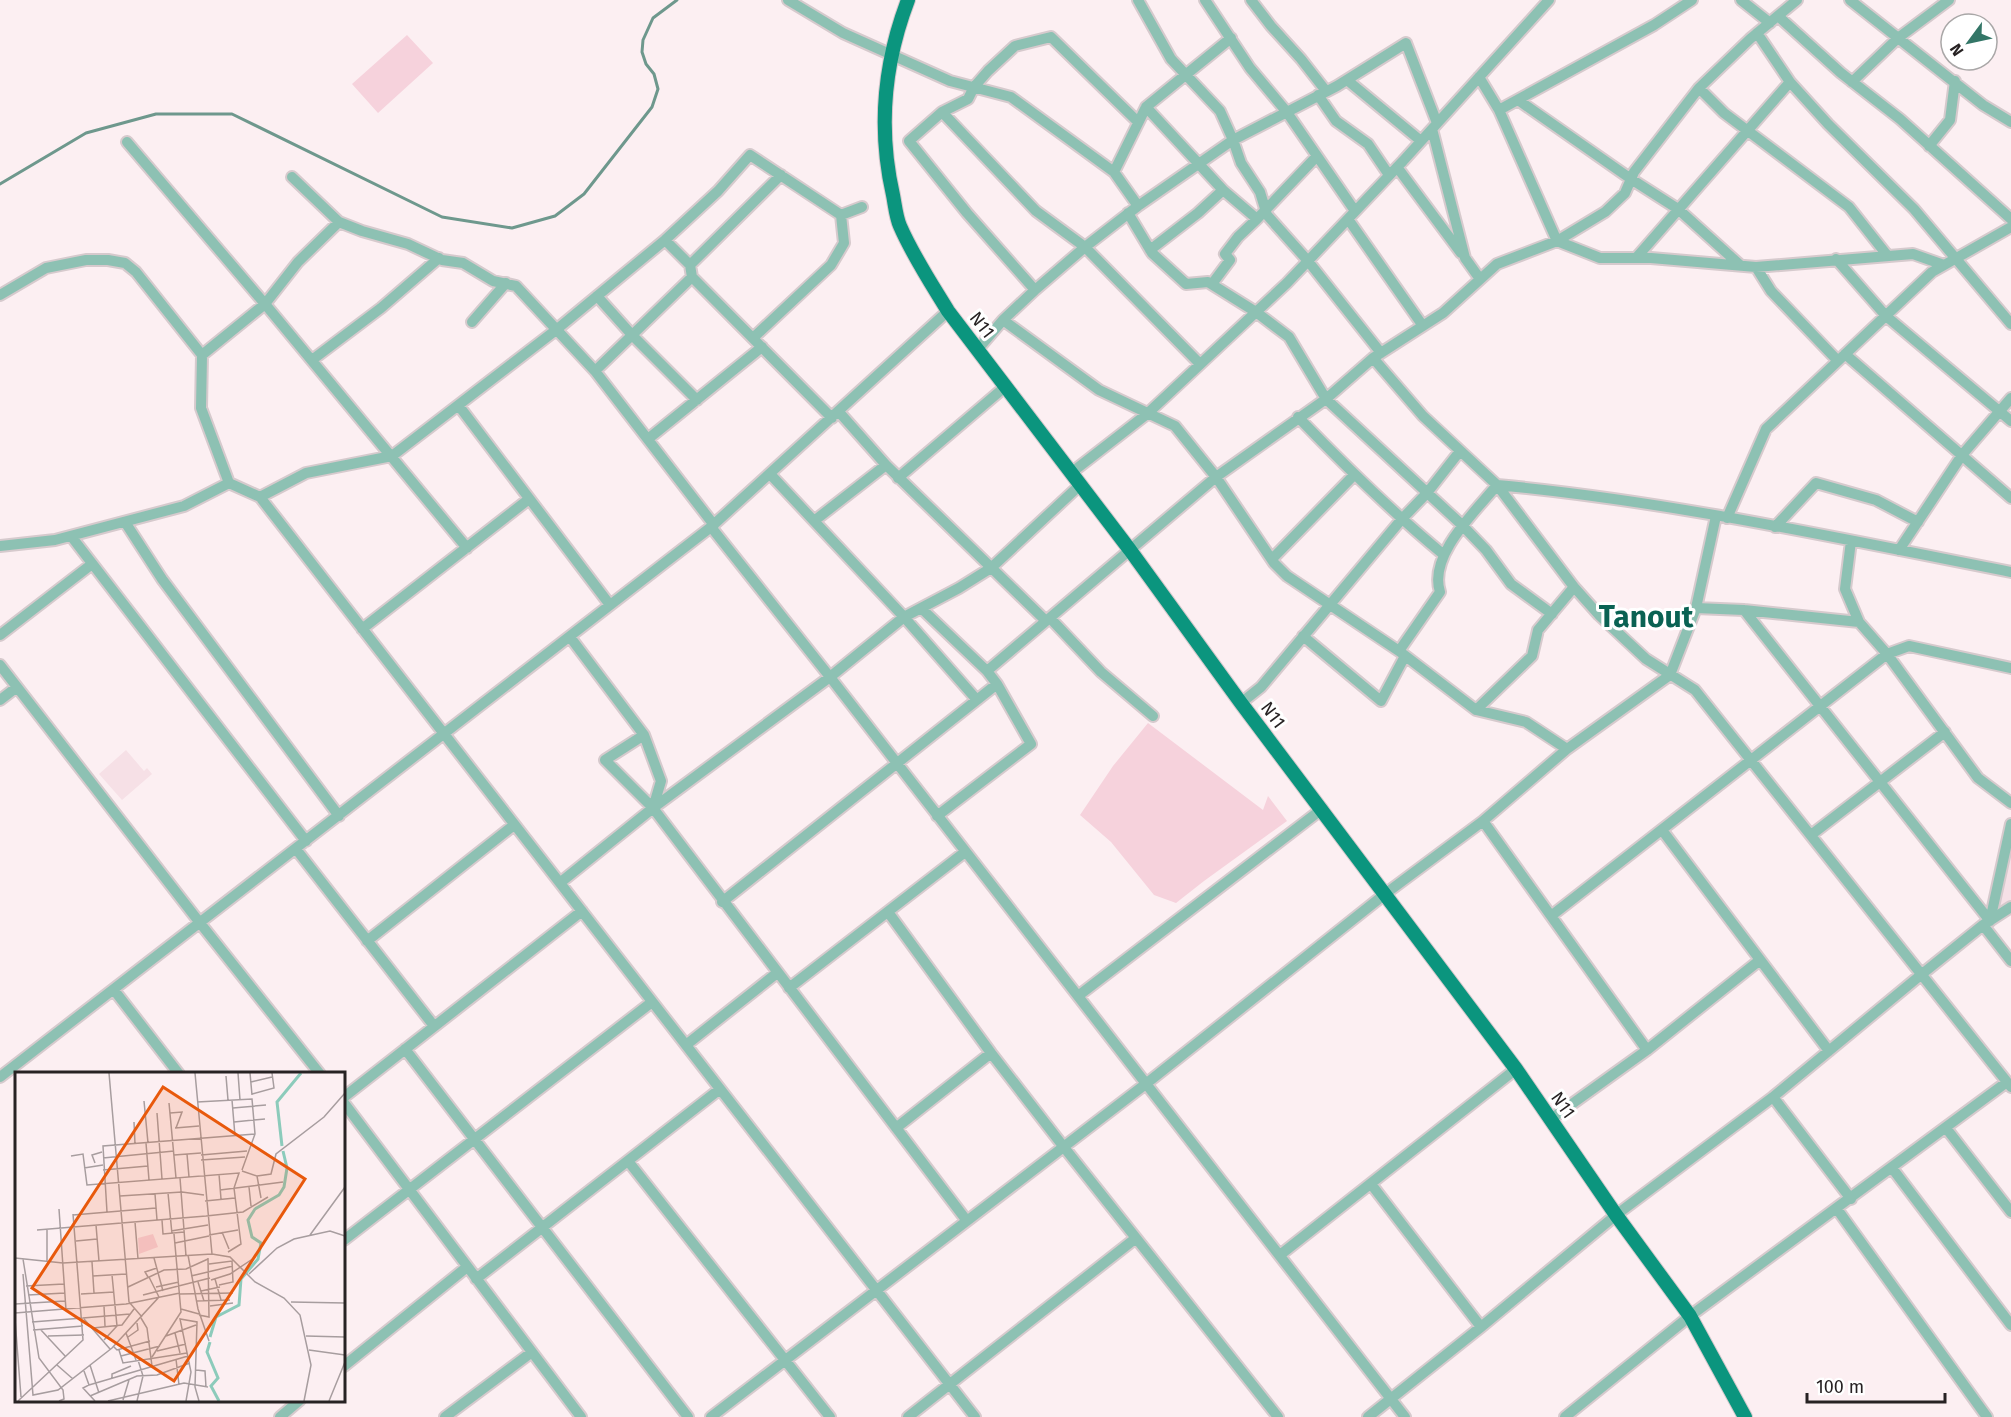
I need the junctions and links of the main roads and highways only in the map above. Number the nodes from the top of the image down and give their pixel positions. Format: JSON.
{"nodes":[{"id":1,"x":908,"y":0,"type":"edge"},
{"id":2,"x":1745,"y":1417,"type":"edge"}],
"edges":[{"from":1,"to":2,"type":"main road","name":"N11"}]}
